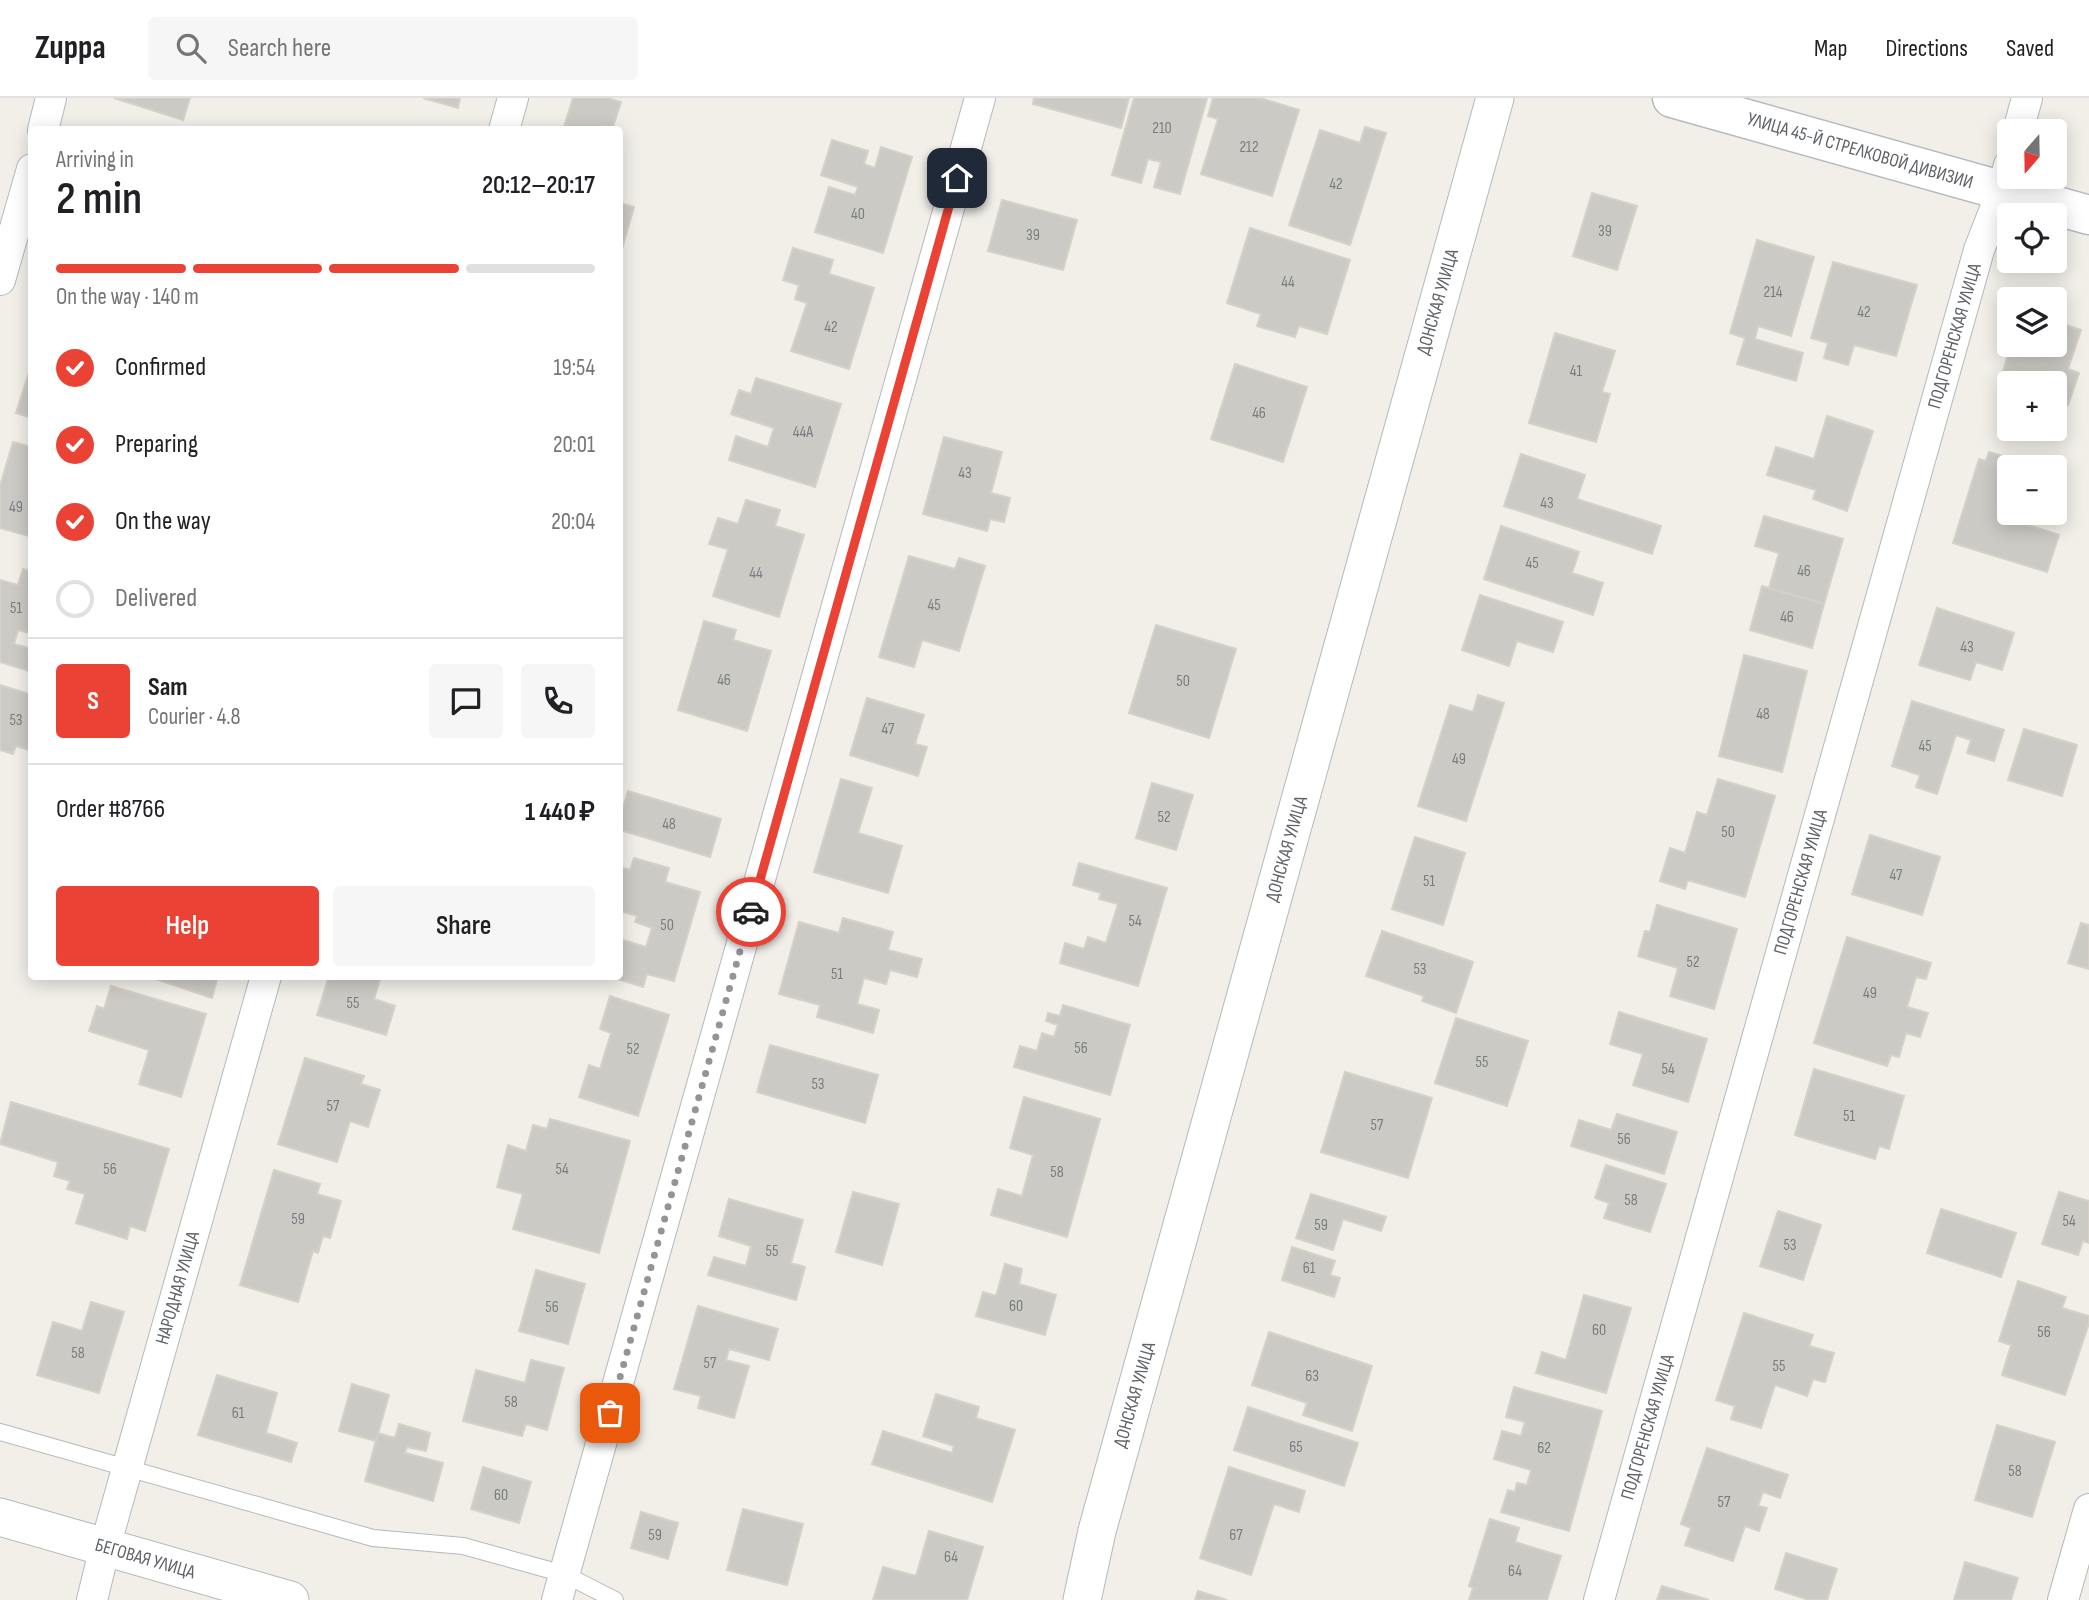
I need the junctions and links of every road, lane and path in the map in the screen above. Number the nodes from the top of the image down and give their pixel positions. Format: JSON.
{"nodes":[{"id":1,"x":51,"y":98,"type":"edge"},
{"id":2,"x":513,"y":98,"type":"edge"},
{"id":3,"x":980,"y":98,"type":"edge"},
{"id":4,"x":1494,"y":98,"type":"edge"},
{"id":5,"x":1672,"y":98,"type":"edge"},
{"id":6,"x":2027,"y":98,"type":"edge"},
{"id":7,"x":2021,"y":119,"type":"edge"},
{"id":8,"x":44,"y":126,"type":"edge"},
{"id":9,"x":505,"y":126,"type":"edge"},
{"id":10,"x":1997,"y":176,"type":"edge"},
{"id":11,"x":28,"y":183,"type":"edge"},
{"id":12,"x":2002,"y":189,"type":"edge"},
{"id":13,"x":2031,"y":189,"type":"edge"},
{"id":14,"x":2089,"y":215,"type":"edge"},
{"id":15,"x":0,"y":280,"type":"edge"},
{"id":16,"x":264,"y":980,"type":"edge"},
{"id":17,"x":0,"y":1432,"type":"edge"},
{"id":18,"x":127,"y":1468,"type":"junction"},
{"id":19,"x":2089,"y":1509,"type":"edge"},
{"id":20,"x":0,"y":1517,"type":"edge"},
{"id":21,"x":105,"y":1547,"type":"junction"},
{"id":22,"x":561,"y":1587,"type":"edge"},
{"id":23,"x":92,"y":1600,"type":"edge"},
{"id":24,"x":290,"y":1600,"type":"edge"},
{"id":25,"x":615,"y":1600,"type":"edge"},
{"id":26,"x":1082,"y":1600,"type":"edge"},
{"id":27,"x":1599,"y":1600,"type":"edge"},
{"id":28,"x":2063,"y":1600,"type":"edge"}],
"edges":[{"from":1,"to":8,"type":"street"},
{"from":2,"to":9,"type":"street"},
{"from":3,"to":22,"type":"street"},
{"from":4,"to":26,"type":"street","name":"ДОНСКАЯ УЛИЦА"},
{"from":5,"to":10,"type":"main road","name":"УЛИЦА 45-Й СТРЕЛКОВОЙ ДИВИЗИИ"},
{"from":6,"to":7,"type":"street"},
{"from":11,"to":15,"type":"street"},
{"from":12,"to":27,"type":"street","name":"ПОДГОРЕНСКАЯ УЛИЦА"},
{"from":13,"to":14,"type":"main road","name":"УЛИЦА 45-Й СТРЕЛКОВОЙ ДИВИЗИИ"},
{"from":16,"to":18,"type":"street","name":"НАРОДНАЯ УЛИЦА"},
{"from":17,"to":18,"type":"lane"},
{"from":18,"to":21,"type":"street","name":"НАРОДНАЯ УЛИЦА"},
{"from":18,"to":22,"type":"lane"},
{"from":19,"to":28,"type":"street"},
{"from":20,"to":21,"type":"street","name":"БЕГОВАЯ УЛИЦА"},
{"from":21,"to":23,"type":"street","name":"НАРОДНАЯ УЛИЦА"},
{"from":21,"to":24,"type":"street","name":"БЕГОВАЯ УЛИЦА"},
{"from":22,"to":25,"type":"lane"}]}
